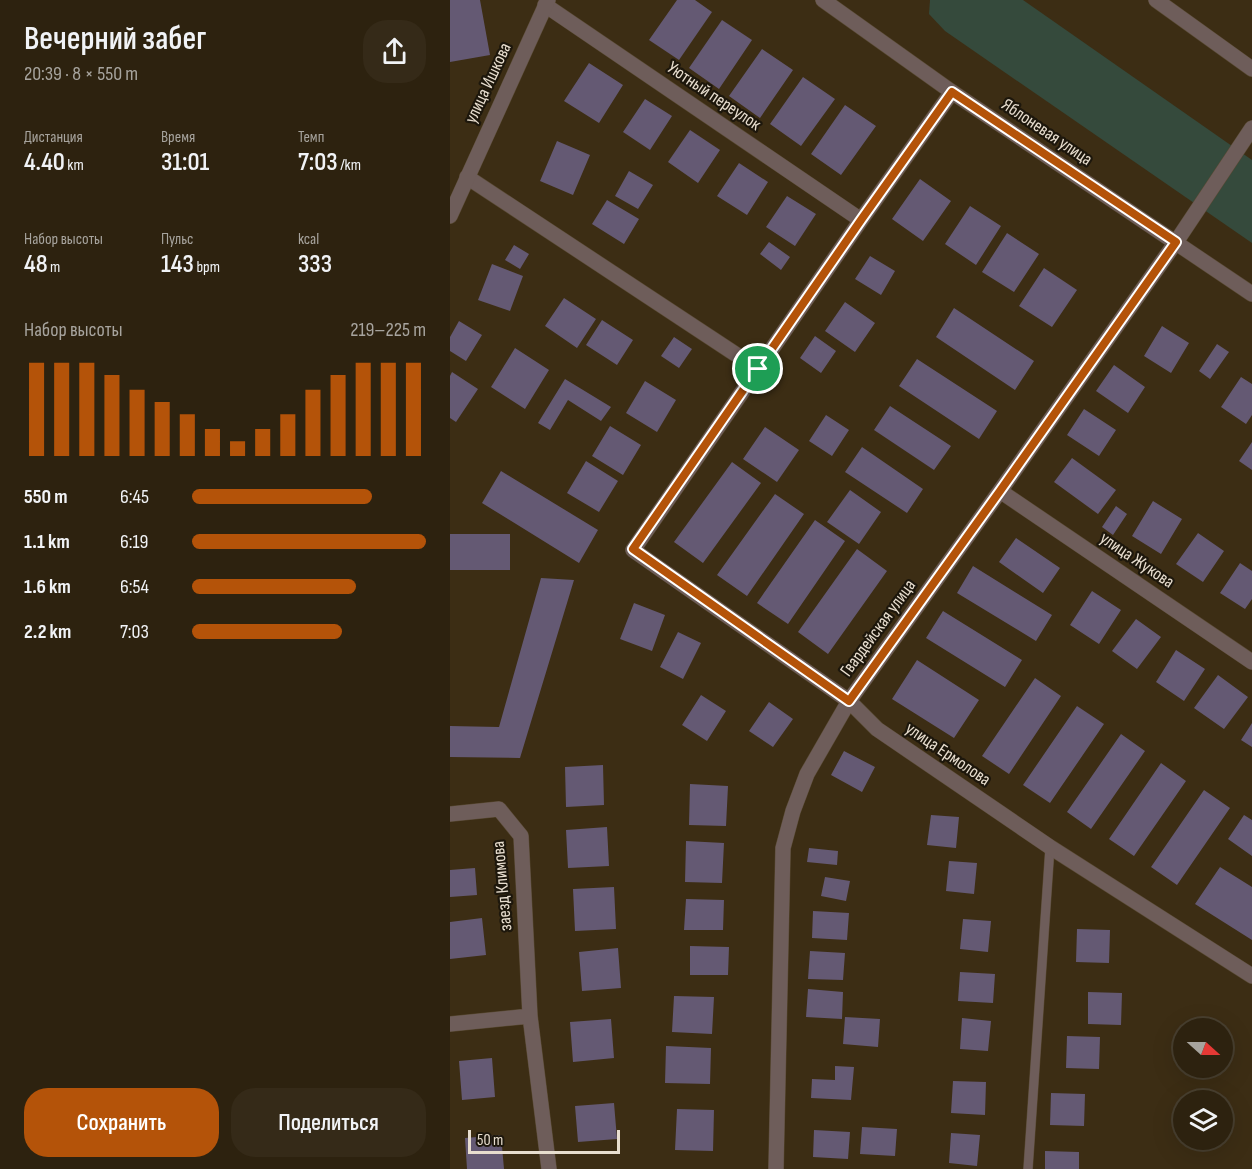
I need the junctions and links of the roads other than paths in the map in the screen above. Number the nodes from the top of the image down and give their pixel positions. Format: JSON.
{"nodes":[{"id":1,"x":824,"y":0,"type":"edge"},
{"id":2,"x":1156,"y":0,"type":"edge"},
{"id":3,"x":546,"y":2,"type":"edge"},
{"id":4,"x":1252,"y":69,"type":"edge"},
{"id":5,"x":952,"y":92,"type":"junction"},
{"id":6,"x":1252,"y":128,"type":"edge"},
{"id":7,"x":467,"y":177,"type":"junction"},
{"id":8,"x":450,"y":216,"type":"edge"},
{"id":9,"x":861,"y":220,"type":"junction"},
{"id":10,"x":1176,"y":242,"type":"junction"},
{"id":11,"x":1252,"y":294,"type":"edge"},
{"id":12,"x":758,"y":369,"type":"junction"},
{"id":13,"x":1000,"y":491,"type":"junction"},
{"id":14,"x":1252,"y":662,"type":"edge"},
{"id":15,"x":849,"y":701,"type":"junction"},
{"id":16,"x":450,"y":814,"type":"edge"},
{"id":17,"x":1050,"y":847,"type":"junction"},
{"id":18,"x":1252,"y":976,"type":"edge"},
{"id":19,"x":530,"y":1016,"type":"junction"},
{"id":20,"x":450,"y":1024,"type":"edge"},
{"id":21,"x":549,"y":1169,"type":"edge"},
{"id":22,"x":776,"y":1169,"type":"edge"},
{"id":23,"x":1028,"y":1169,"type":"edge"}],
"edges":[{"from":1,"to":5,"type":"street","name":"Яблоневая улица"},
{"from":2,"to":4,"type":"street"},
{"from":3,"to":7,"type":"street","name":"улица Ишкова"},
{"from":3,"to":9,"type":"street","name":"Уютный переулок"},
{"from":5,"to":9,"type":"street"},
{"from":5,"to":10,"type":"street","name":"Яблоневая улица"},
{"from":6,"to":10,"type":"street","name":"Гвардейская улица"},
{"from":7,"to":8,"type":"street","name":"улица Ишкова"},
{"from":7,"to":12,"type":"street"},
{"from":9,"to":12,"type":"street"},
{"from":10,"to":11,"type":"street","name":"Яблоневая улица"},
{"from":10,"to":13,"type":"street","name":"Гвардейская улица"},
{"from":12,"to":15,"type":"street","name":"улица Ермолова"},
{"from":13,"to":14,"type":"street","name":"улица Жукова"},
{"from":13,"to":15,"type":"street","name":"Гвардейская улица"},
{"from":15,"to":17,"type":"street","name":"улица Ермолова"},
{"from":15,"to":22,"type":"street","name":"Гвардейская улица"},
{"from":16,"to":19,"type":"street","name":"заезд Климова"},
{"from":17,"to":18,"type":"street","name":"улица Ермолова"},
{"from":17,"to":23,"type":"lane"},
{"from":19,"to":20,"type":"street"},
{"from":19,"to":21,"type":"street","name":"заезд Климова"}]}
